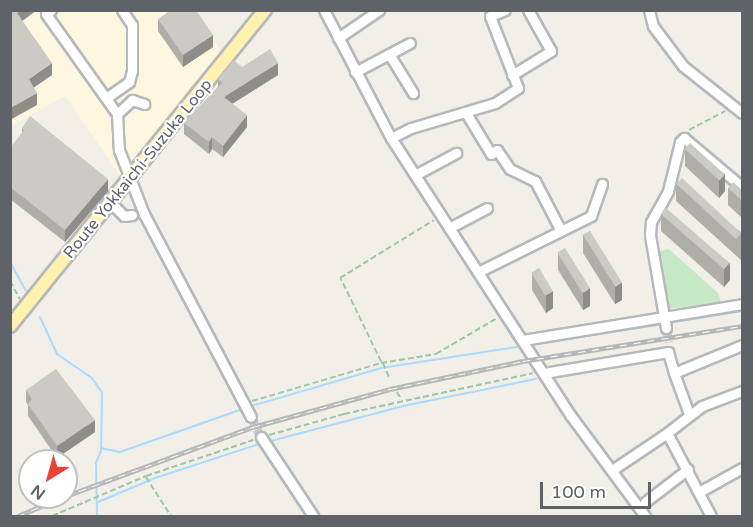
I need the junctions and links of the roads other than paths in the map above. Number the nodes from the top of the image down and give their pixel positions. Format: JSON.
{"nodes":[{"id":1,"x":51,"y":10,"type":"edge"},
{"id":2,"x":122,"y":10,"type":"edge"},
{"id":3,"x":265,"y":10,"type":"edge"},
{"id":4,"x":324,"y":10,"type":"edge"},
{"id":5,"x":379,"y":10,"type":"edge"},
{"id":6,"x":505,"y":10,"type":"edge"},
{"id":7,"x":528,"y":10,"type":"edge"},
{"id":8,"x":650,"y":10,"type":"edge"},
{"id":9,"x":338,"y":38,"type":"junction"},
{"id":10,"x":410,"y":43,"type":"dead end"},
{"id":11,"x":389,"y":54,"type":"junction"},
{"id":12,"x":355,"y":72,"type":"junction"},
{"id":13,"x":512,"y":75,"type":"junction"},
{"id":14,"x":413,"y":93,"type":"dead end"},
{"id":15,"x":106,"y":98,"type":"junction"},
{"id":16,"x":144,"y":104,"type":"dead end"},
{"id":17,"x":466,"y":113,"type":"junction"},
{"id":18,"x":742,"y":113,"type":"edge"},
{"id":19,"x":117,"y":114,"type":"junction"},
{"id":20,"x":391,"y":138,"type":"junction"},
{"id":21,"x":456,"y":153,"type":"dead end"},
{"id":22,"x":415,"y":175,"type":"junction"},
{"id":23,"x":131,"y":180,"type":"junction"},
{"id":24,"x":602,"y":184,"type":"dead end"},
{"id":25,"x":742,"y":187,"type":"edge"},
{"id":26,"x":112,"y":204,"type":"junction"},
{"id":27,"x":487,"y":207,"type":"dead end"},
{"id":28,"x":132,"y":215,"type":"dead end"},
{"id":29,"x":449,"y":228,"type":"junction"},
{"id":30,"x":561,"y":231,"type":"junction"},
{"id":31,"x":478,"y":272,"type":"junction"},
{"id":32,"x":742,"y":304,"type":"edge"},
{"id":33,"x":664,"y":323,"type":"junction"},
{"id":34,"x":10,"y":326,"type":"edge"},
{"id":35,"x":526,"y":344,"type":"junction"},
{"id":36,"x":742,"y":345,"type":"edge"},
{"id":37,"x":542,"y":370,"type":"junction"},
{"id":38,"x":674,"y":373,"type":"junction"},
{"id":39,"x":742,"y":391,"type":"edge"},
{"id":40,"x":247,"y":409,"type":"tunnel mouth"},
{"id":41,"x":689,"y":414,"type":"junction"},
{"id":42,"x":667,"y":433,"type":"junction"},
{"id":43,"x":263,"y":441,"type":"tunnel mouth"},
{"id":44,"x":742,"y":468,"type":"edge"},
{"id":45,"x":688,"y":469,"type":"junction"},
{"id":46,"x":612,"y":470,"type":"junction"},
{"id":47,"x":699,"y":492,"type":"junction"},
{"id":48,"x":645,"y":502,"type":"dead end"},
{"id":49,"x":313,"y":516,"type":"edge"},
{"id":50,"x":645,"y":516,"type":"edge"},
{"id":51,"x":711,"y":516,"type":"edge"}],
"edges":[{"from":1,"to":15,"type":"street"},
{"from":2,"to":15,"type":"street"},
{"from":3,"to":23,"type":"main road","name":"Route Yokkaichi-Suzuka Loop"},
{"from":4,"to":9,"type":"street"},
{"from":5,"to":9,"type":"street"},
{"from":6,"to":13,"type":"street"},
{"from":7,"to":13,"type":"street"},
{"from":8,"to":18,"type":"street"},
{"from":9,"to":12,"type":"street"},
{"from":10,"to":11,"type":"street"},
{"from":11,"to":12,"type":"street"},
{"from":11,"to":14,"type":"street"},
{"from":12,"to":20,"type":"street"},
{"from":13,"to":17,"type":"street"},
{"from":15,"to":19,"type":"street"},
{"from":16,"to":19,"type":"street"},
{"from":17,"to":20,"type":"street"},
{"from":17,"to":30,"type":"street"},
{"from":19,"to":23,"type":"street"},
{"from":20,"to":22,"type":"street"},
{"from":21,"to":22,"type":"street"},
{"from":22,"to":29,"type":"street"},
{"from":23,"to":26,"type":"main road","name":"Route Yokkaichi-Suzuka Loop"},
{"from":23,"to":40,"type":"street"},
{"from":24,"to":30,"type":"street"},
{"from":25,"to":33,"type":"street"},
{"from":26,"to":28,"type":"street"},
{"from":26,"to":34,"type":"main road","name":"Route Yokkaichi-Suzuka Loop"},
{"from":27,"to":29,"type":"street"},
{"from":29,"to":31,"type":"street"},
{"from":30,"to":31,"type":"street"},
{"from":31,"to":35,"type":"street"},
{"from":32,"to":33,"type":"street"},
{"from":33,"to":35,"type":"street"},
{"from":35,"to":37,"type":"street"},
{"from":36,"to":38,"type":"street"},
{"from":37,"to":38,"type":"street"},
{"from":37,"to":46,"type":"street"},
{"from":38,"to":41,"type":"street"},
{"from":39,"to":41,"type":"street"},
{"from":41,"to":42,"type":"street"},
{"from":42,"to":45,"type":"street"},
{"from":42,"to":46,"type":"street"},
{"from":43,"to":49,"type":"street"},
{"from":44,"to":47,"type":"street"},
{"from":45,"to":47,"type":"street"},
{"from":45,"to":48,"type":"street"},
{"from":46,"to":50,"type":"street"},
{"from":47,"to":51,"type":"street"}]}
